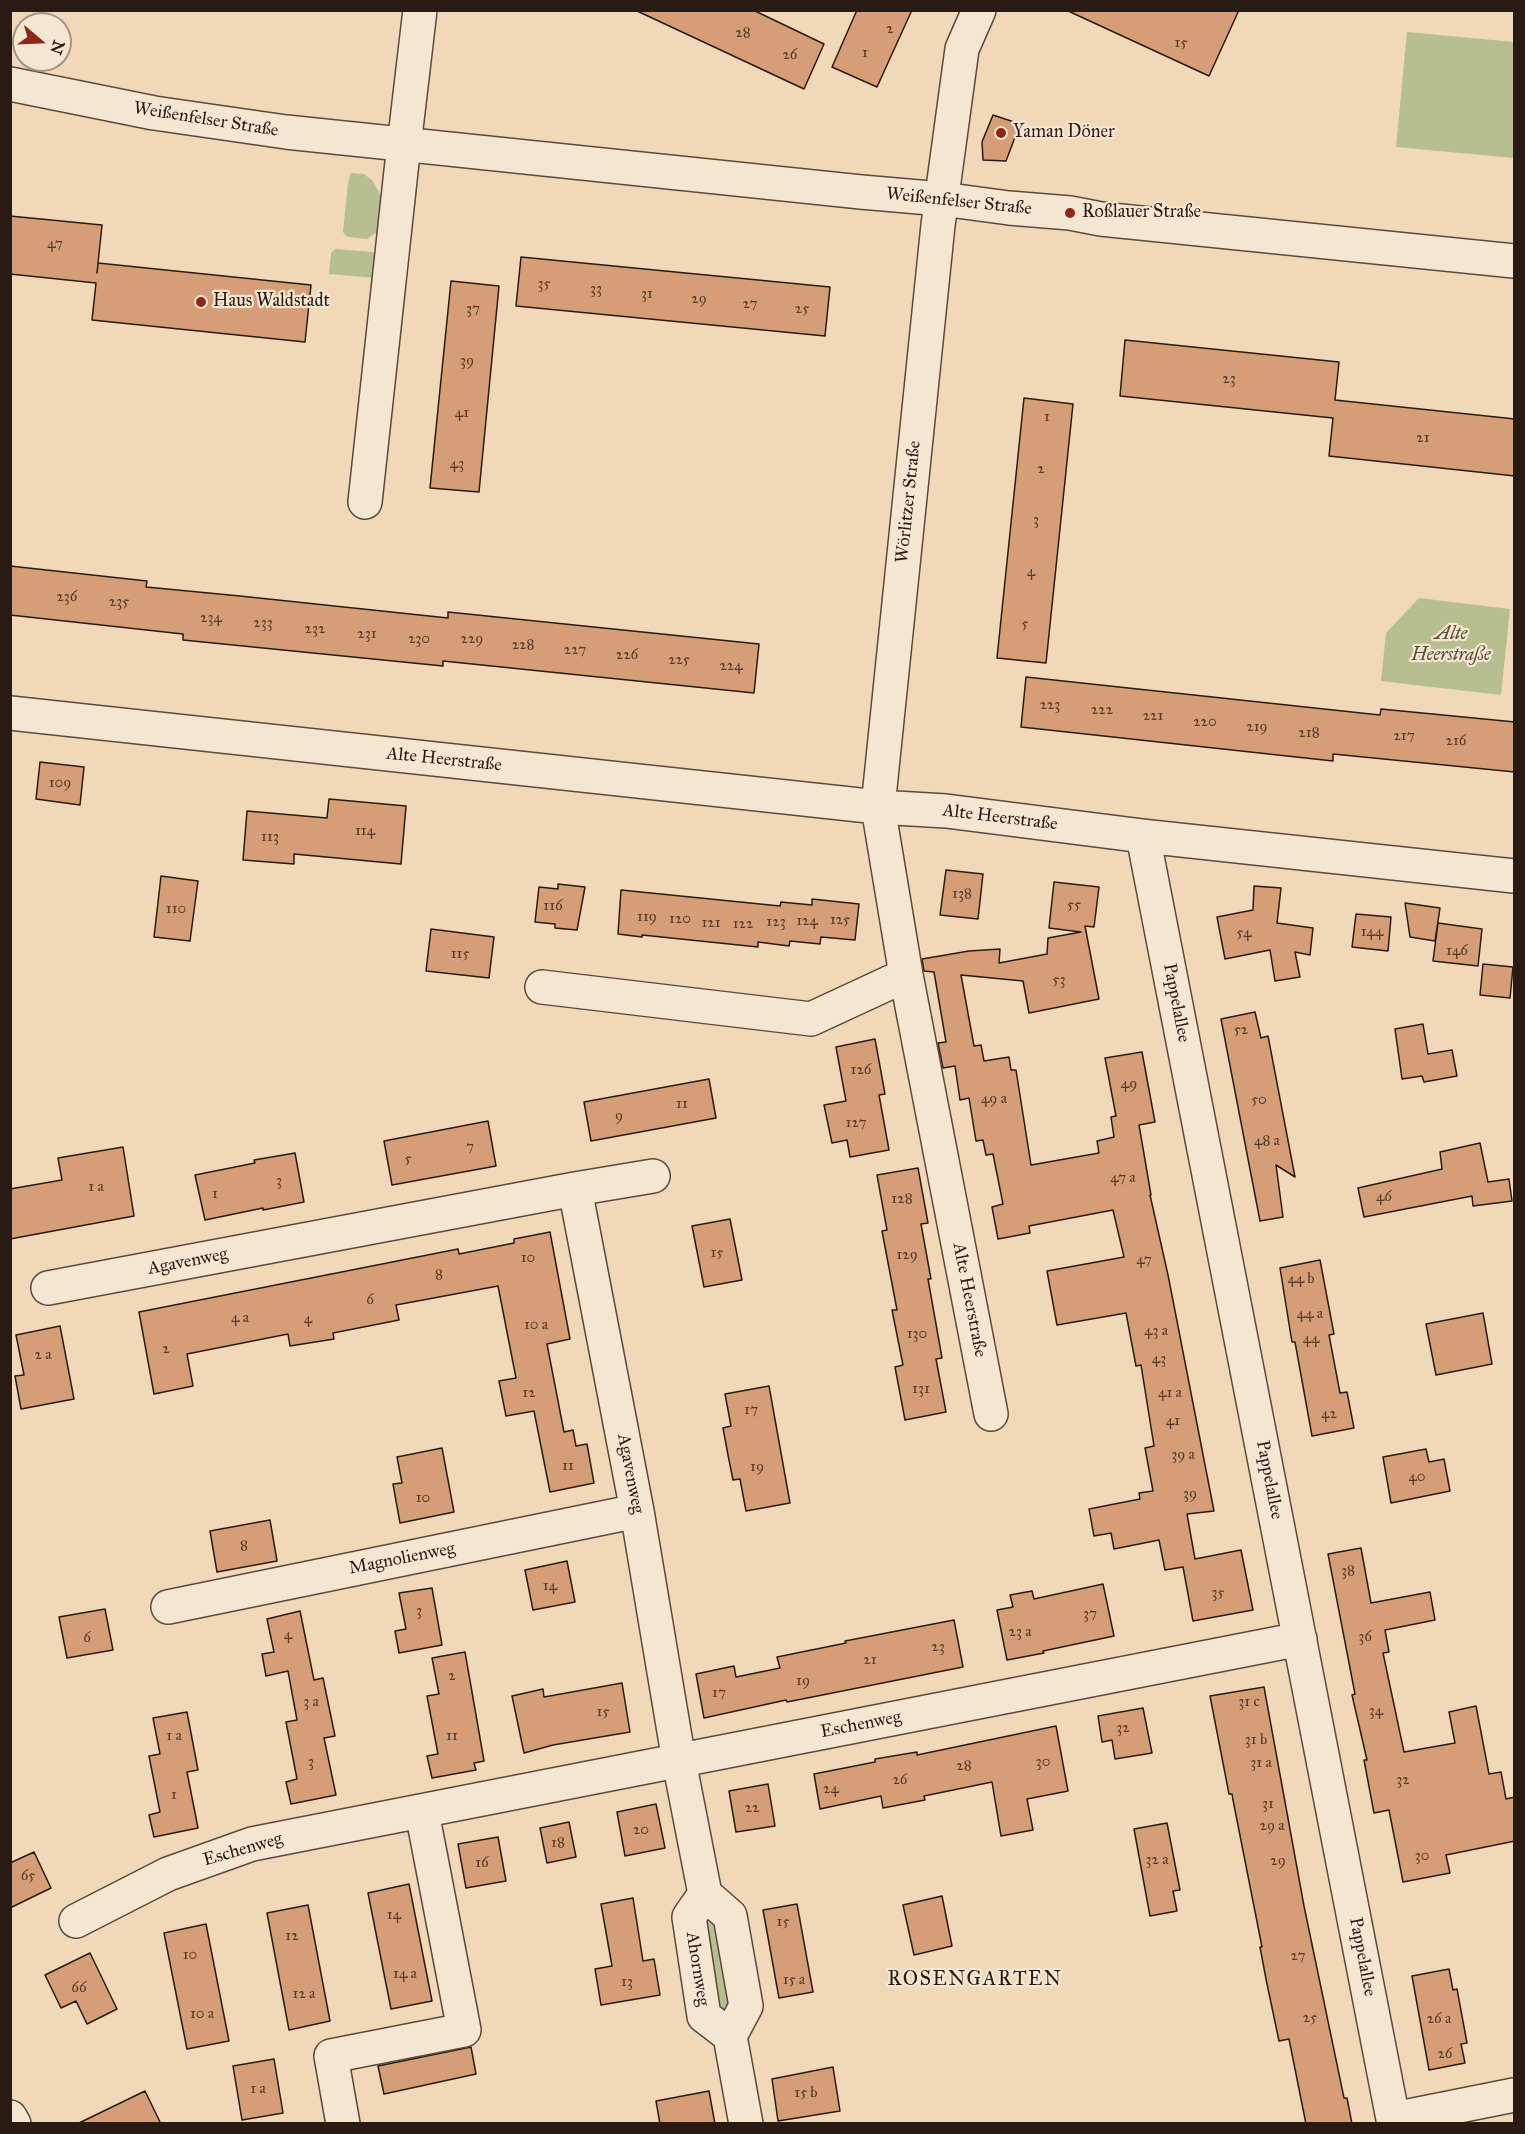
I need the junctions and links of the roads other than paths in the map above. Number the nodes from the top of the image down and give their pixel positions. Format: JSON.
{"nodes":[{"id":1,"x":420,"y":10,"type":"edge"},
{"id":2,"x":979,"y":10,"type":"edge"},
{"id":3,"x":10,"y":84,"type":"edge"},
{"id":4,"x":404,"y":144,"type":"junction"},
{"id":5,"x":942,"y":199,"type":"junction"},
{"id":6,"x":1515,"y":261,"type":"edge"},
{"id":7,"x":365,"y":502,"type":"dead end"},
{"id":8,"x":10,"y":713,"type":"edge"},
{"id":9,"x":878,"y":807,"type":"junction"},
{"id":10,"x":1143,"y":836,"type":"junction"},
{"id":11,"x":1515,"y":876,"type":"edge"},
{"id":12,"x":906,"y":975,"type":"junction"},
{"id":13,"x":542,"y":987,"type":"dead end"},
{"id":14,"x":653,"y":1176,"type":"dead end"},
{"id":15,"x":575,"y":1189,"type":"junction"},
{"id":16,"x":48,"y":1288,"type":"dead end"},
{"id":17,"x":991,"y":1414,"type":"dead end"},
{"id":18,"x":637,"y":1511,"type":"junction"},
{"id":19,"x":168,"y":1607,"type":"dead end"},
{"id":20,"x":1300,"y":1639,"type":"junction"},
{"id":21,"x":680,"y":1761,"type":"junction"},
{"id":22,"x":422,"y":1812,"type":"junction"},
{"id":23,"x":76,"y":1921,"type":"dead end"},
{"id":24,"x":1515,"y":2095,"type":"edge"},
{"id":25,"x":10,"y":2117,"type":"edge"},
{"id":26,"x":1394,"y":2121,"type":"edge"},
{"id":27,"x":14,"y":2124,"type":"edge"},
{"id":28,"x":343,"y":2124,"type":"edge"},
{"id":29,"x":746,"y":2124,"type":"edge"}],
"edges":[{"from":1,"to":4,"type":"street"},
{"from":2,"to":5,"type":"street"},
{"from":3,"to":4,"type":"street","name":"Weißenfelser Straße"},
{"from":4,"to":5,"type":"street","name":"Weißenfelser Straße"},
{"from":4,"to":7,"type":"street"},
{"from":5,"to":6,"type":"street","name":"Weißenfelser Straße"},
{"from":5,"to":9,"type":"street","name":"Wörlitzer Straße"},
{"from":8,"to":9,"type":"street","name":"Alte Heerstraße"},
{"from":9,"to":10,"type":"street","name":"Alte Heerstraße"},
{"from":9,"to":12,"type":"street","name":"Alte Heerstraße"},
{"from":10,"to":11,"type":"street","name":"Alte Heerstraße"},
{"from":10,"to":20,"type":"street","name":"Pappelallee"},
{"from":12,"to":13,"type":"street"},
{"from":12,"to":17,"type":"street","name":"Alte Heerstraße"},
{"from":14,"to":15,"type":"street","name":"Agavenweg"},
{"from":15,"to":16,"type":"street","name":"Agavenweg"},
{"from":15,"to":18,"type":"street","name":"Agavenweg"},
{"from":18,"to":19,"type":"street","name":"Magnolienweg"},
{"from":18,"to":21,"type":"street","name":"Agavenweg"},
{"from":20,"to":21,"type":"street","name":"Eschenweg"},
{"from":20,"to":26,"type":"street","name":"Pappelallee"},
{"from":21,"to":22,"type":"street","name":"Eschenweg"},
{"from":21,"to":29,"type":"street"},
{"from":22,"to":23,"type":"street","name":"Eschenweg"},
{"from":22,"to":28,"type":"street"},
{"from":24,"to":26,"type":"street"},
{"from":25,"to":27,"type":"street"}]}
